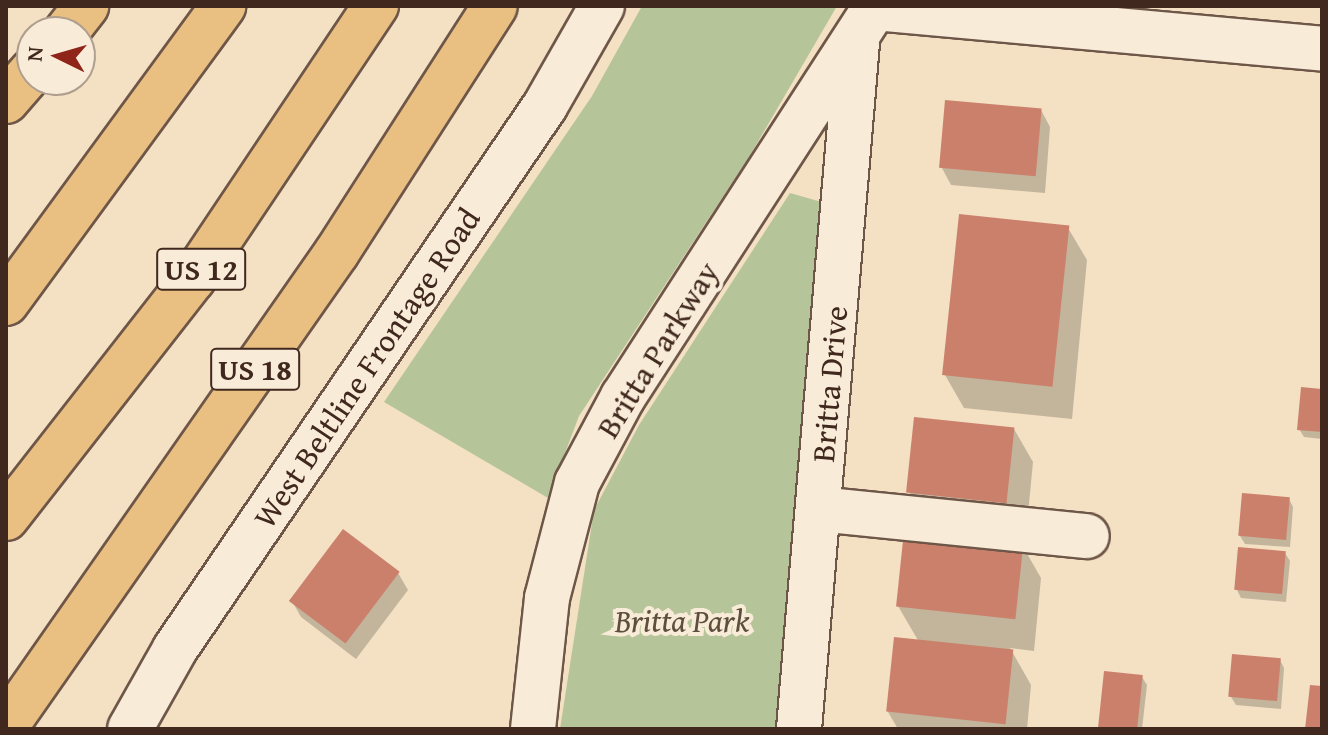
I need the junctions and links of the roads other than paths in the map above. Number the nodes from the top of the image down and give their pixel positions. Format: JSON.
{"nodes":[{"id":1,"x":223,"y":6,"type":"edge"},
{"id":2,"x":376,"y":6,"type":"edge"},
{"id":3,"x":495,"y":6,"type":"edge"},
{"id":4,"x":602,"y":6,"type":"edge"},
{"id":5,"x":870,"y":17,"type":"edge"},
{"id":6,"x":1322,"y":49,"type":"edge"},
{"id":7,"x":6,"y":303,"type":"edge"},
{"id":8,"x":819,"y":509,"type":"junction"},
{"id":9,"x":6,"y":518,"type":"edge"},
{"id":10,"x":1087,"y":536,"type":"dead end"},
{"id":11,"x":6,"y":726,"type":"edge"},
{"id":12,"x":130,"y":729,"type":"edge"},
{"id":13,"x":533,"y":729,"type":"edge"},
{"id":14,"x":799,"y":729,"type":"edge"}],
"edges":[{"from":1,"to":7,"type":"highway"},
{"from":2,"to":9,"type":"highway","number":"US 12"},
{"from":3,"to":11,"type":"highway","number":"US 18"},
{"from":4,"to":12,"type":"street","name":"West Beltline Frontage Road"},
{"from":5,"to":6,"type":"street"},
{"from":5,"to":8,"type":"street","name":"Britta Drive"},
{"from":5,"to":13,"type":"street","name":"Britta Parkway"},
{"from":8,"to":10,"type":"street"},
{"from":8,"to":14,"type":"street","name":"Britta Drive"}]}
